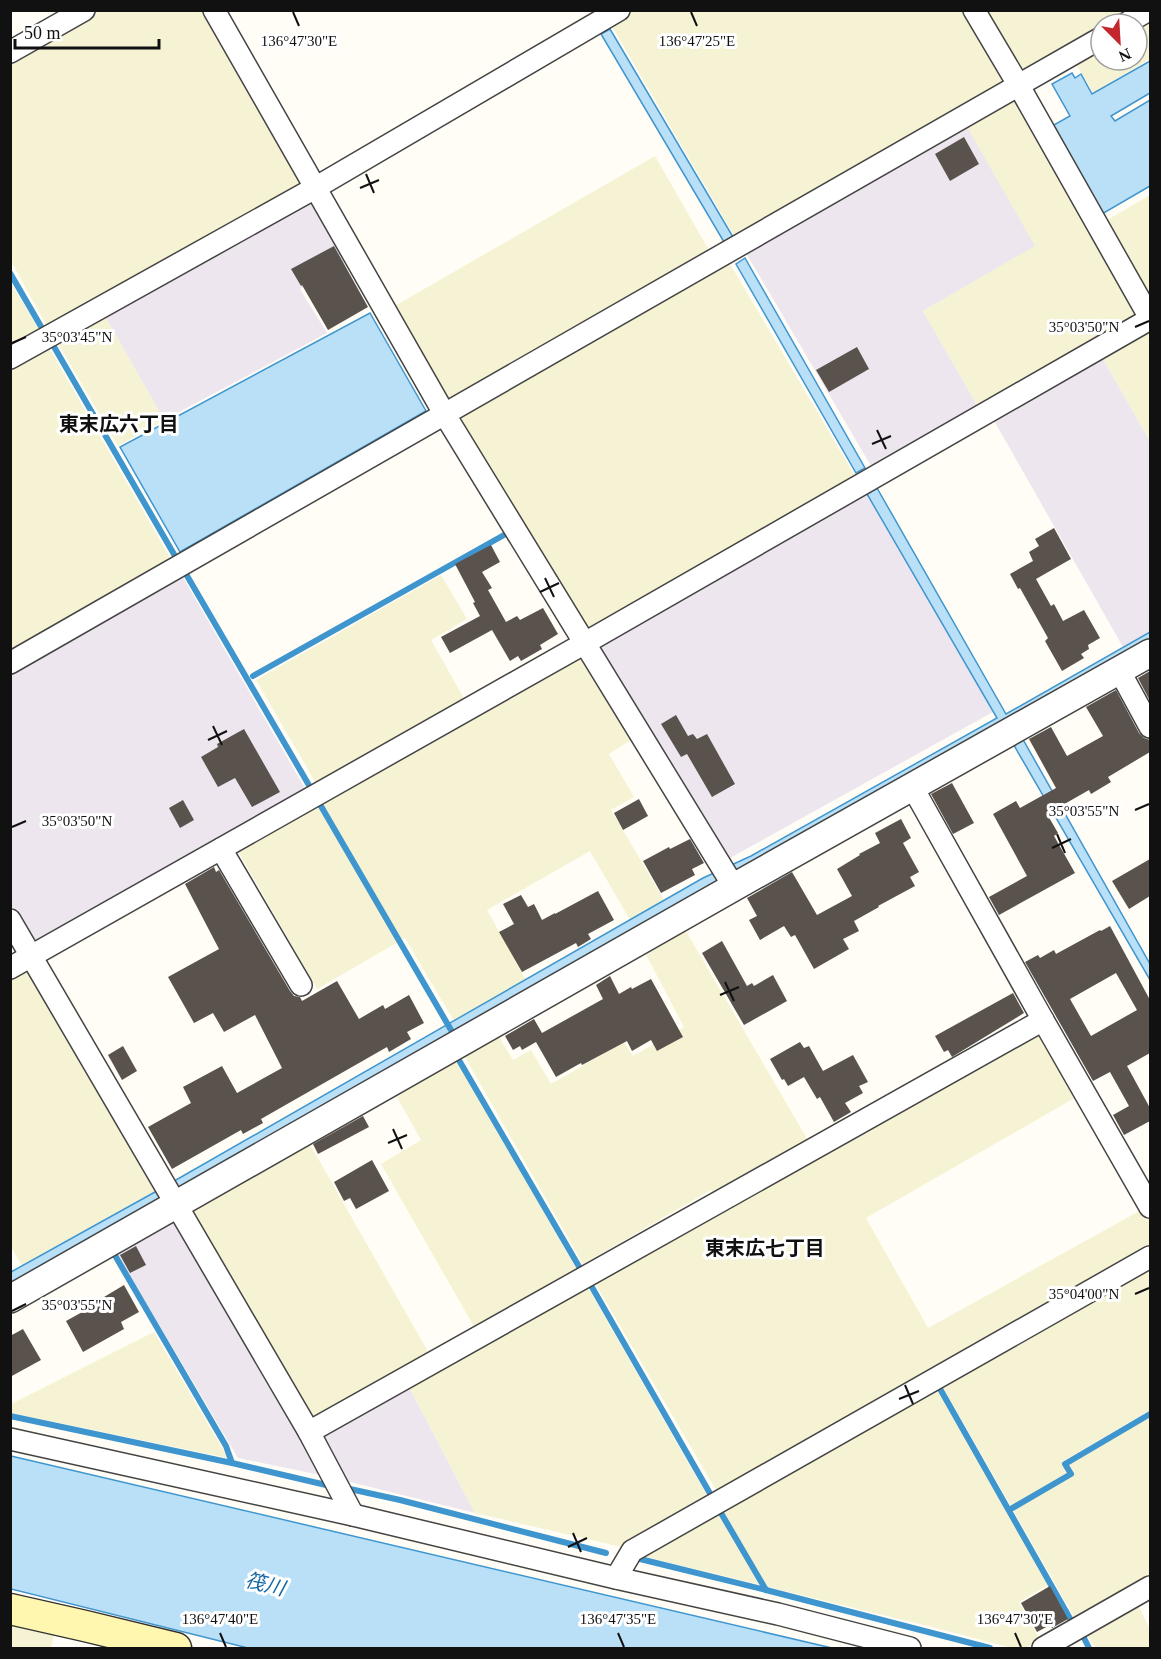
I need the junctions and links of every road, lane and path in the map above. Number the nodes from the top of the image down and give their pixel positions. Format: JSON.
{"nodes":[{"id":1,"x":84,"y":10,"type":"edge"},
{"id":2,"x":214,"y":10,"type":"edge"},
{"id":3,"x":619,"y":10,"type":"edge"},
{"id":4,"x":974,"y":10,"type":"edge"},
{"id":5,"x":1089,"y":45,"type":"edge"},
{"id":6,"x":10,"y":52,"type":"edge"},
{"id":7,"x":1019,"y":86,"type":"junction"},
{"id":8,"x":315,"y":188,"type":"junction"},
{"id":9,"x":1150,"y":319,"type":"edge"},
{"id":10,"x":10,"y":358,"type":"edge"},
{"id":11,"x":445,"y":415,"type":"junction"},
{"id":12,"x":585,"y":643,"type":"junction"},
{"id":13,"x":1150,"y":653,"type":"edge"},
{"id":14,"x":10,"y":663,"type":"edge"},
{"id":15,"x":1119,"y":670,"type":"junction"},
{"id":16,"x":1150,"y":727,"type":"edge"},
{"id":17,"x":913,"y":788,"type":"junction"},
{"id":18,"x":221,"y":849,"type":"junction"},
{"id":19,"x":728,"y":878,"type":"junction"},
{"id":20,"x":10,"y":920,"type":"edge"},
{"id":21,"x":31,"y":956,"type":"junction"},
{"id":22,"x":10,"y":968,"type":"edge"},
{"id":23,"x":301,"y":985,"type":"dead end"},
{"id":24,"x":1043,"y":1020,"type":"junction"},
{"id":25,"x":171,"y":1194,"type":"junction"},
{"id":26,"x":1150,"y":1207,"type":"edge"},
{"id":27,"x":1150,"y":1257,"type":"edge"},
{"id":28,"x":10,"y":1299,"type":"edge"},
{"id":29,"x":309,"y":1432,"type":"junction"},
{"id":30,"x":10,"y":1439,"type":"edge"},
{"id":31,"x":353,"y":1515,"type":"junction"},
{"id":32,"x":616,"y":1578,"type":"junction"},
{"id":33,"x":1150,"y":1587,"type":"edge"},
{"id":34,"x":10,"y":1609,"type":"edge"},
{"id":35,"x":176,"y":1648,"type":"edge"},
{"id":36,"x":910,"y":1648,"type":"edge"},
{"id":37,"x":1043,"y":1648,"type":"edge"}],
"edges":[{"from":1,"to":6,"type":"street"},
{"from":2,"to":8,"type":"street"},
{"from":3,"to":8,"type":"street"},
{"from":4,"to":7,"type":"street"},
{"from":5,"to":7,"type":"street"},
{"from":7,"to":9,"type":"street"},
{"from":7,"to":11,"type":"street"},
{"from":8,"to":10,"type":"street"},
{"from":8,"to":11,"type":"street"},
{"from":9,"to":12,"type":"street"},
{"from":11,"to":12,"type":"street"},
{"from":11,"to":14,"type":"street"},
{"from":12,"to":18,"type":"street"},
{"from":12,"to":19,"type":"street"},
{"from":13,"to":15,"type":"street"},
{"from":15,"to":16,"type":"street"},
{"from":15,"to":17,"type":"street"},
{"from":17,"to":19,"type":"street"},
{"from":17,"to":24,"type":"street"},
{"from":18,"to":21,"type":"street"},
{"from":18,"to":23,"type":"street"},
{"from":19,"to":25,"type":"street"},
{"from":20,"to":21,"type":"street"},
{"from":21,"to":22,"type":"street"},
{"from":21,"to":25,"type":"street"},
{"from":24,"to":26,"type":"street"},
{"from":24,"to":29,"type":"street"},
{"from":25,"to":28,"type":"street"},
{"from":25,"to":29,"type":"street"},
{"from":27,"to":32,"type":"street"},
{"from":29,"to":31,"type":"street"},
{"from":30,"to":31,"type":"street"},
{"from":31,"to":32,"type":"street"},
{"from":32,"to":36,"type":"street"},
{"from":33,"to":37,"type":"street"},
{"from":34,"to":35,"type":"main road"}]}
